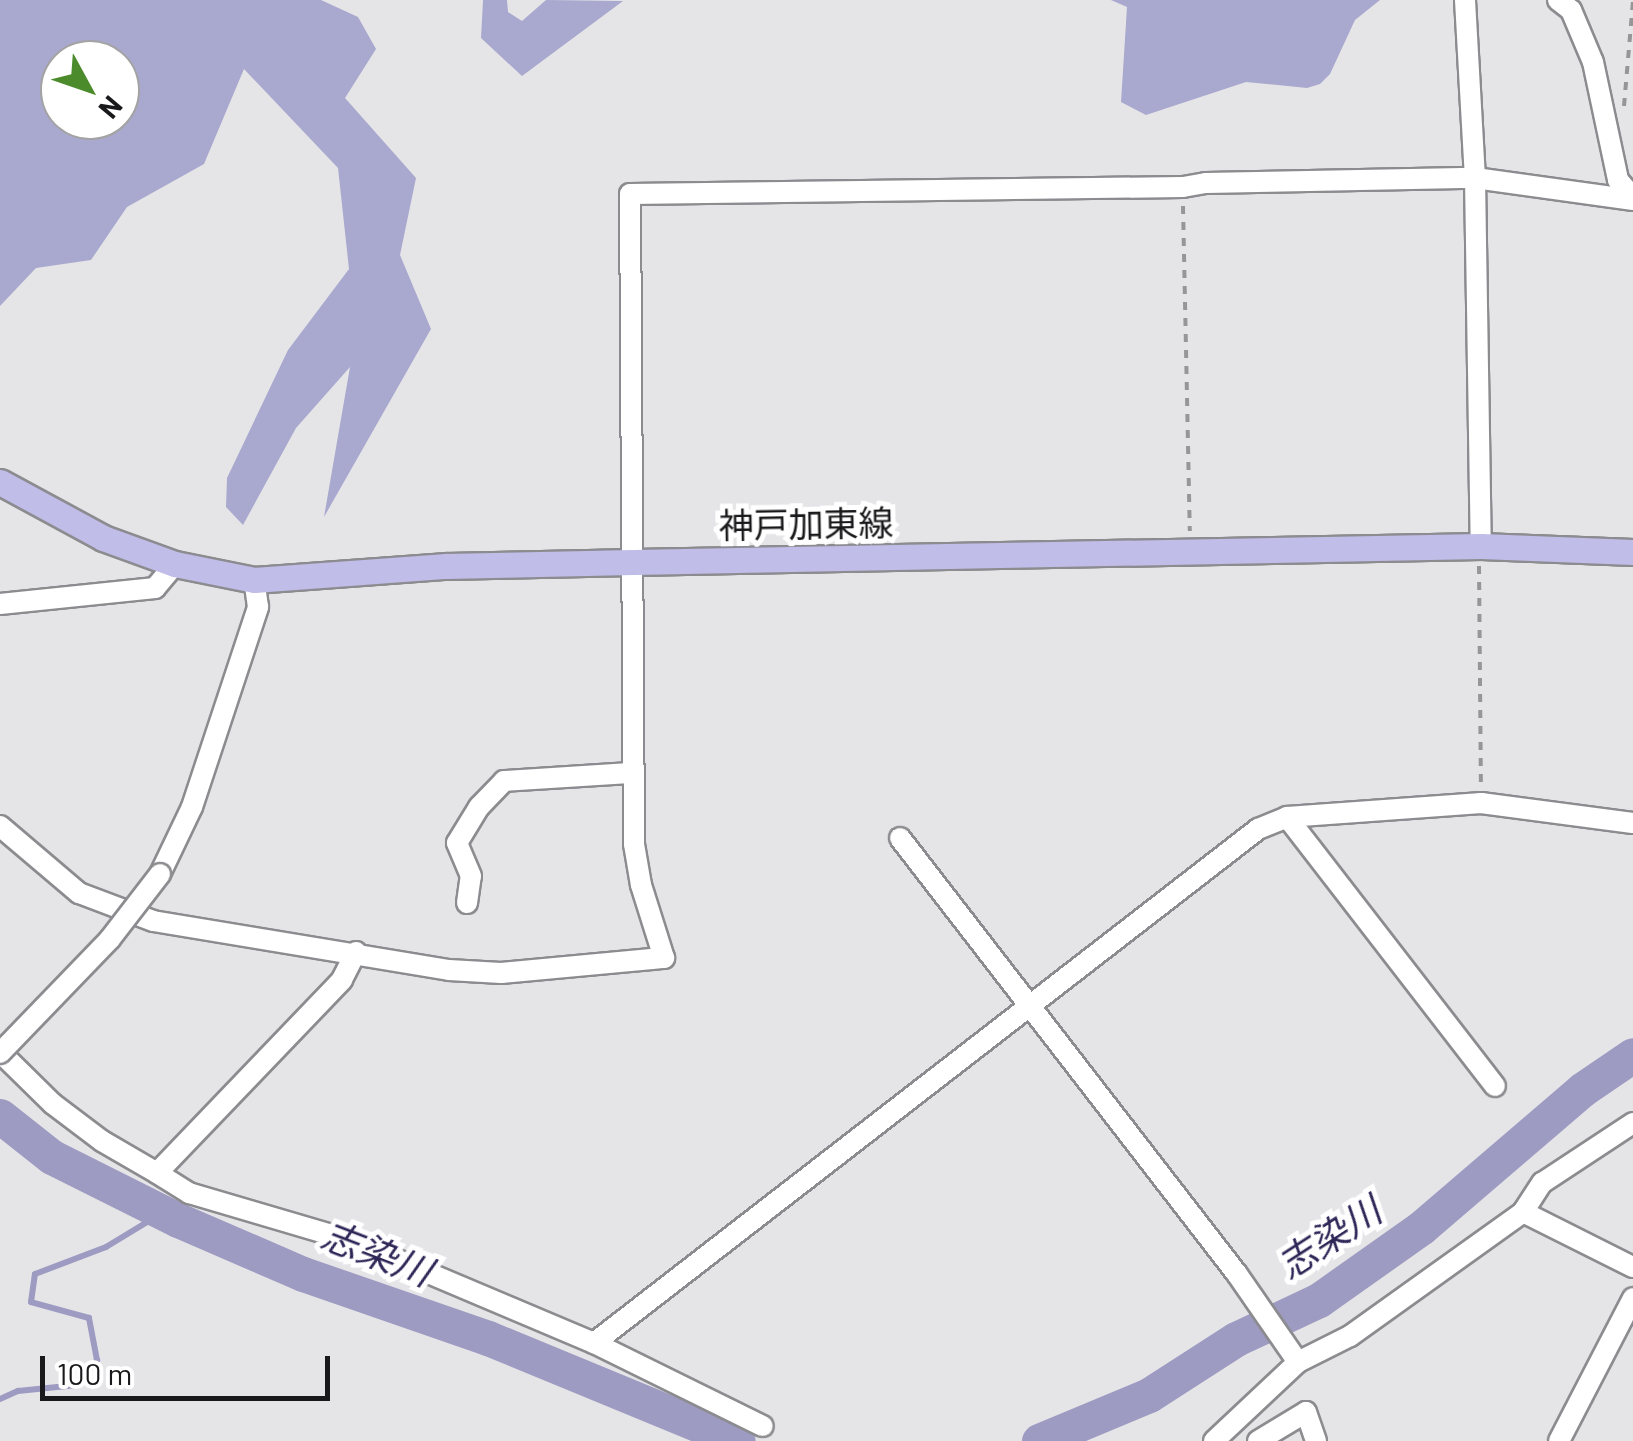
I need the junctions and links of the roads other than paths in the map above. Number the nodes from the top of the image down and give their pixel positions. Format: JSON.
{"nodes":[{"id":1,"x":1465,"y":0,"type":"edge"},
{"id":2,"x":1558,"y":0,"type":"edge"},
{"id":3,"x":1475,"y":178,"type":"junction"},
{"id":4,"x":1633,"y":198,"type":"edge"},
{"id":5,"x":0,"y":482,"type":"edge"},
{"id":6,"x":1481,"y":546,"type":"junction"},
{"id":7,"x":1633,"y":552,"type":"edge"},
{"id":8,"x":633,"y":562,"type":"junction"},
{"id":9,"x":175,"y":564,"type":"junction"},
{"id":10,"x":254,"y":580,"type":"junction"},
{"id":11,"x":0,"y":604,"type":"edge"},
{"id":12,"x":632,"y":772,"type":"junction"},
{"id":13,"x":1286,"y":817,"type":"junction"},
{"id":14,"x":1633,"y":823,"type":"edge"},
{"id":15,"x":0,"y":826,"type":"edge"},
{"id":16,"x":900,"y":838,"type":"dead end"},
{"id":17,"x":468,"y":902,"type":"dead end"},
{"id":18,"x":356,"y":952,"type":"junction"},
{"id":19,"x":1030,"y":1007,"type":"junction"},
{"id":20,"x":0,"y":1052,"type":"edge"},
{"id":21,"x":1495,"y":1086,"type":"dead end"},
{"id":22,"x":1633,"y":1123,"type":"edge"},
{"id":23,"x":157,"y":1173,"type":"junction"},
{"id":24,"x":1523,"y":1212,"type":"junction"},
{"id":25,"x":1633,"y":1267,"type":"edge"},
{"id":26,"x":1633,"y":1298,"type":"edge"},
{"id":27,"x":594,"y":1343,"type":"junction"},
{"id":28,"x":1298,"y":1362,"type":"junction"},
{"id":29,"x":763,"y":1426,"type":"dead end"},
{"id":30,"x":1214,"y":1441,"type":"edge"},
{"id":31,"x":1258,"y":1441,"type":"edge"},
{"id":32,"x":1316,"y":1441,"type":"edge"},
{"id":33,"x":1560,"y":1441,"type":"edge"}],
"edges":[{"from":1,"to":3,"type":"street"},
{"from":2,"to":4,"type":"street"},
{"from":3,"to":4,"type":"street"},
{"from":3,"to":6,"type":"street"},
{"from":3,"to":8,"type":"street"},
{"from":5,"to":9,"type":"main road","name":"神戸加東線"},
{"from":6,"to":7,"type":"main road","name":"神戸加東線"},
{"from":6,"to":8,"type":"main road","name":"神戸加東線"},
{"from":8,"to":10,"type":"main road","name":"神戸加東線"},
{"from":8,"to":12,"type":"street"},
{"from":9,"to":10,"type":"main road","name":"神戸加東線"},
{"from":9,"to":11,"type":"street"},
{"from":10,"to":20,"type":"street","bridge":true},
{"from":12,"to":17,"type":"street"},
{"from":12,"to":18,"type":"street"},
{"from":13,"to":14,"type":"street"},
{"from":13,"to":19,"type":"street"},
{"from":13,"to":21,"type":"street"},
{"from":15,"to":18,"type":"street"},
{"from":16,"to":19,"type":"street"},
{"from":18,"to":23,"type":"street"},
{"from":19,"to":27,"type":"street"},
{"from":19,"to":28,"type":"street"},
{"from":20,"to":23,"type":"street"},
{"from":22,"to":24,"type":"street"},
{"from":23,"to":27,"type":"street"},
{"from":24,"to":25,"type":"street"},
{"from":24,"to":28,"type":"street"},
{"from":26,"to":33,"type":"street"},
{"from":27,"to":29,"type":"street"},
{"from":28,"to":30,"type":"street"},
{"from":31,"to":32,"type":"street"}]}
